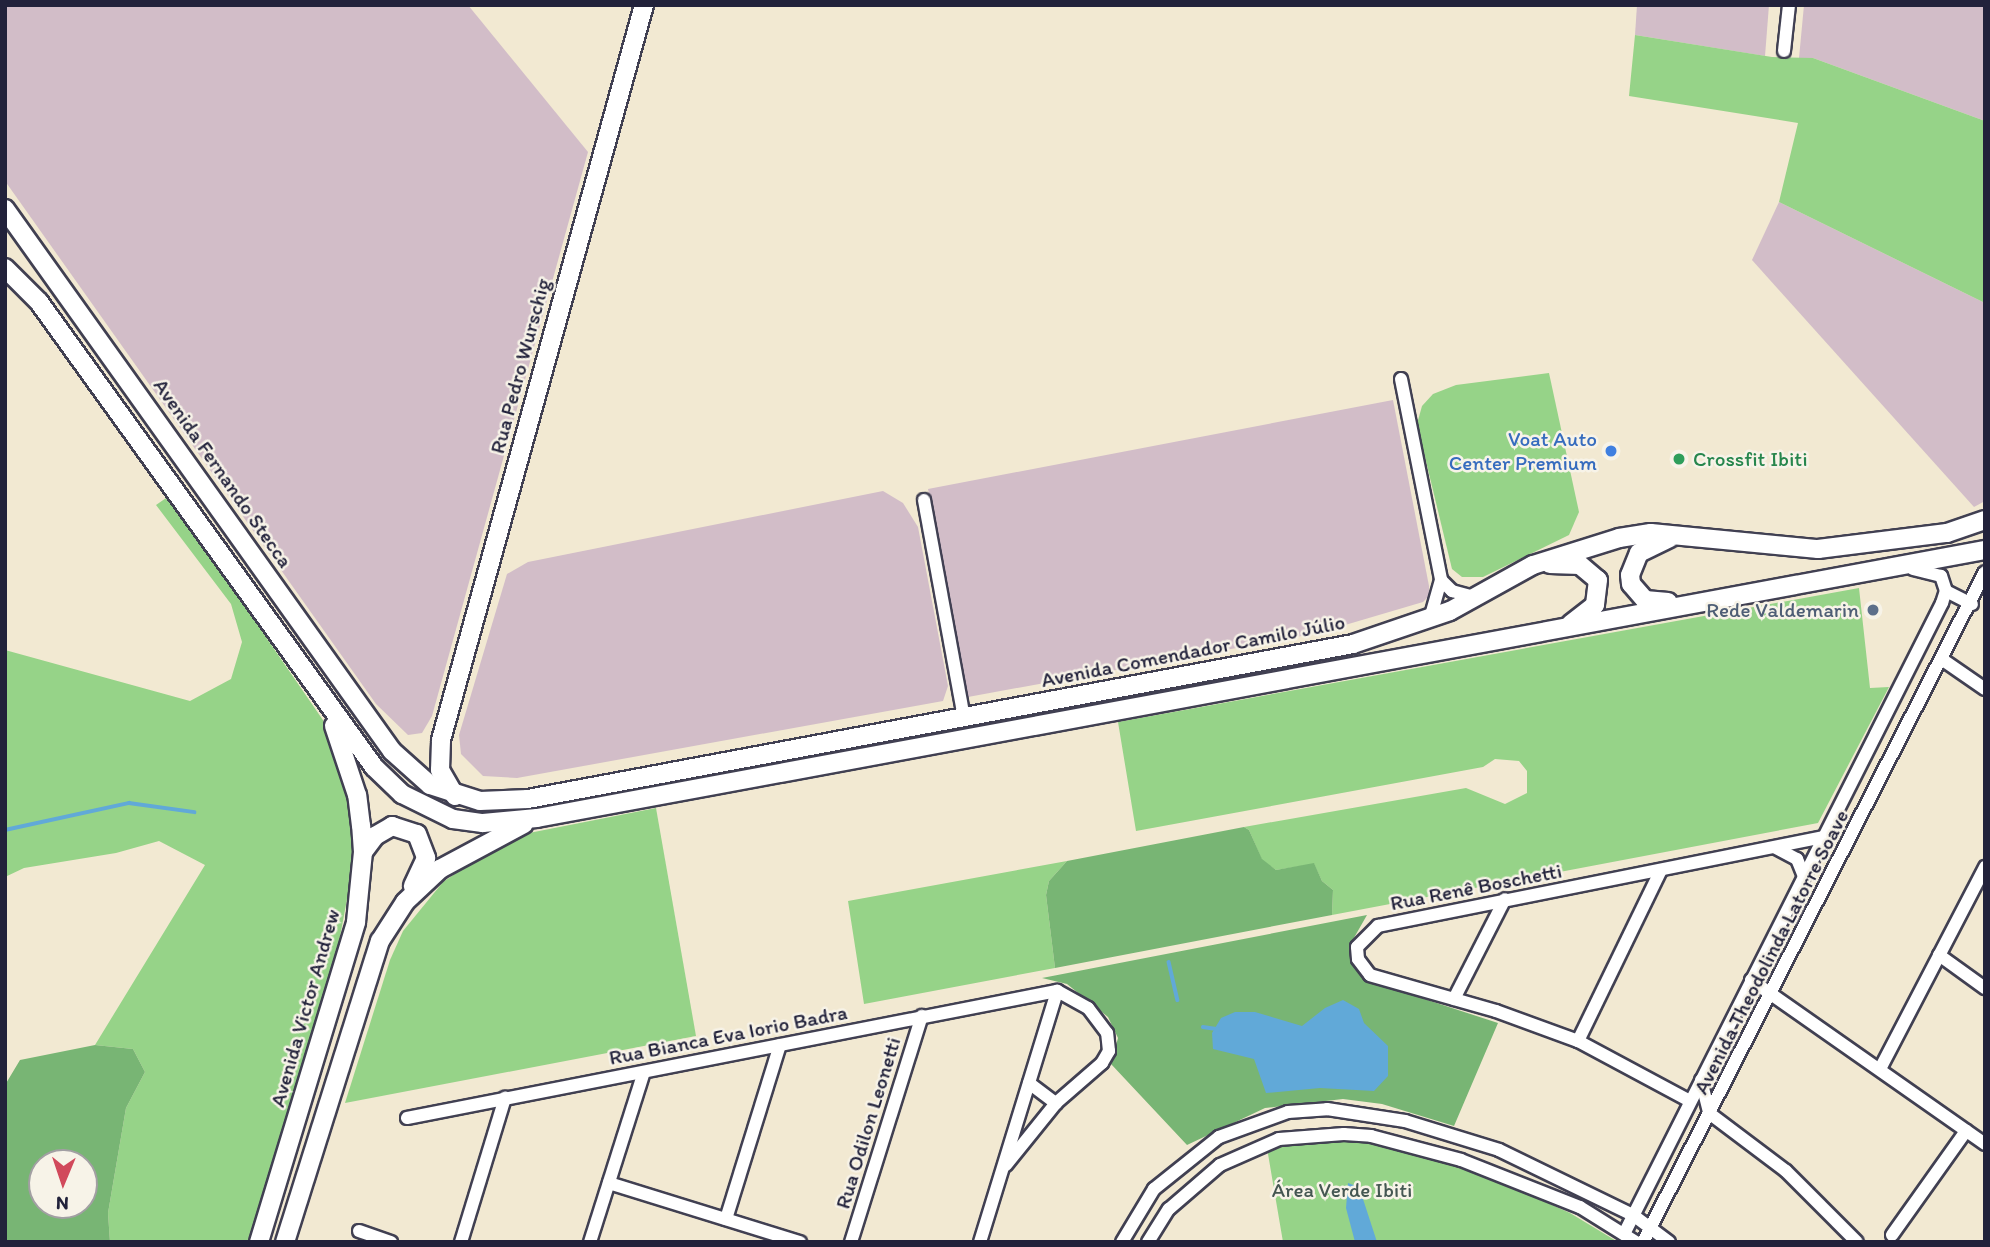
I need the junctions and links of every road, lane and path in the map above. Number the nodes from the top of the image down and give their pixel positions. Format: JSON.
{"nodes":[{"id":1,"x":644,"y":5,"type":"edge"},
{"id":2,"x":1789,"y":5,"type":"edge"},
{"id":3,"x":1784,"y":51,"type":"dead end"},
{"id":4,"x":5,"y":209,"type":"edge"},
{"id":5,"x":5,"y":268,"type":"edge"},
{"id":6,"x":1401,"y":379,"type":"dead end"},
{"id":7,"x":925,"y":500,"type":"dead end"},
{"id":8,"x":1985,"y":520,"type":"edge"},
{"id":9,"x":1677,"y":536,"type":"junction"},
{"id":10,"x":1985,"y":550,"type":"edge"},
{"id":11,"x":1533,"y":565,"type":"junction"},
{"id":12,"x":1871,"y":572,"type":"junction"},
{"id":13,"x":1985,"y":572,"type":"edge"},
{"id":14,"x":1441,"y":580,"type":"junction"},
{"id":15,"x":1946,"y":591,"type":"junction"},
{"id":16,"x":1726,"y":596,"type":"junction"},
{"id":17,"x":1474,"y":597,"type":"junction"},
{"id":18,"x":1972,"y":604,"type":"junction"},
{"id":19,"x":1430,"y":619,"type":"junction"},
{"id":20,"x":1566,"y":628,"type":"junction"},
{"id":21,"x":1943,"y":660,"type":"junction"},
{"id":22,"x":1985,"y":688,"type":"edge"},
{"id":23,"x":326,"y":702,"type":"junction"},
{"id":24,"x":964,"y":717,"type":"junction"},
{"id":25,"x":441,"y":740,"type":"junction"},
{"id":26,"x":403,"y":763,"type":"junction"},
{"id":27,"x":1856,"y":773,"type":"junction"},
{"id":28,"x":1847,"y":791,"type":"junction"},
{"id":29,"x":1875,"y":791,"type":"junction"},
{"id":30,"x":454,"y":796,"type":"junction"},
{"id":31,"x":1866,"y":808,"type":"junction"},
{"id":32,"x":537,"y":818,"type":"junction"},
{"id":33,"x":1823,"y":837,"type":"junction"},
{"id":34,"x":1776,"y":848,"type":"junction"},
{"id":35,"x":363,"y":852,"type":"junction"},
{"id":36,"x":1985,"y":867,"type":"edge"},
{"id":37,"x":1660,"y":872,"type":"junction"},
{"id":38,"x":1638,"y":876,"type":"junction"},
{"id":39,"x":1804,"y":876,"type":"junction"},
{"id":40,"x":1506,"y":899,"type":"junction"},
{"id":41,"x":405,"y":902,"type":"junction"},
{"id":42,"x":1483,"y":904,"type":"junction"},
{"id":43,"x":1644,"y":906,"type":"junction"},
{"id":44,"x":1492,"y":924,"type":"junction"},
{"id":45,"x":1939,"y":955,"type":"junction"},
{"id":46,"x":1751,"y":980,"type":"junction"},
{"id":47,"x":1985,"y":988,"type":"edge"},
{"id":48,"x":1057,"y":990,"type":"junction"},
{"id":49,"x":1771,"y":994,"type":"junction"},
{"id":50,"x":1454,"y":999,"type":"junction"},
{"id":51,"x":922,"y":1016,"type":"junction"},
{"id":52,"x":1578,"y":1041,"type":"junction"},
{"id":53,"x":780,"y":1045,"type":"junction"},
{"id":54,"x":1880,"y":1069,"type":"junction"},
{"id":55,"x":644,"y":1072,"type":"junction"},
{"id":56,"x":1701,"y":1079,"type":"junction"},
{"id":57,"x":1029,"y":1083,"type":"junction"},
{"id":58,"x":505,"y":1098,"type":"junction"},
{"id":59,"x":1690,"y":1101,"type":"junction"},
{"id":60,"x":1056,"y":1103,"type":"junction"},
{"id":61,"x":1709,"y":1113,"type":"junction"},
{"id":62,"x":407,"y":1118,"type":"dead end"},
{"id":63,"x":1681,"y":1120,"type":"junction"},
{"id":64,"x":1966,"y":1131,"type":"junction"},
{"id":65,"x":1985,"y":1144,"type":"edge"},
{"id":66,"x":1002,"y":1171,"type":"junction"},
{"id":67,"x":609,"y":1183,"type":"junction"},
{"id":68,"x":1605,"y":1200,"type":"junction"},
{"id":69,"x":1661,"y":1206,"type":"junction"},
{"id":70,"x":1633,"y":1215,"type":"junction"},
{"id":71,"x":1597,"y":1216,"type":"junction"},
{"id":72,"x":726,"y":1219,"type":"junction"},
{"id":73,"x":1651,"y":1227,"type":"junction"},
{"id":74,"x":359,"y":1231,"type":"dead end"},
{"id":75,"x":1623,"y":1234,"type":"junction"},
{"id":76,"x":1892,"y":1235,"type":"dead end"},
{"id":77,"x":259,"y":1242,"type":"edge"},
{"id":78,"x":285,"y":1242,"type":"edge"},
{"id":79,"x":391,"y":1242,"type":"edge"},
{"id":80,"x":461,"y":1242,"type":"edge"},
{"id":81,"x":590,"y":1242,"type":"edge"},
{"id":82,"x":800,"y":1242,"type":"edge"},
{"id":83,"x":851,"y":1242,"type":"edge"},
{"id":84,"x":980,"y":1242,"type":"edge"},
{"id":85,"x":1122,"y":1242,"type":"edge"},
{"id":86,"x":1148,"y":1242,"type":"edge"},
{"id":87,"x":1636,"y":1242,"type":"edge"},
{"id":88,"x":1643,"y":1242,"type":"edge"},
{"id":89,"x":1669,"y":1242,"type":"edge"},
{"id":90,"x":1857,"y":1242,"type":"edge"}],
"edges":[{"from":1,"to":25,"type":"main road","name":"Rua Pedro Wurschig"},
{"from":2,"to":3,"type":"street"},
{"from":4,"to":26,"type":"main road","name":"Avenida Fernando Stecca"},
{"from":5,"to":23,"type":"main road"},
{"from":6,"to":14,"type":"street"},
{"from":7,"to":24,"type":"street"},
{"from":8,"to":9,"type":"main road","name":"Avenida Comendador Camilo Júlio"},
{"from":9,"to":11,"type":"main road","name":"Avenida Comendador Camilo Júlio"},
{"from":9,"to":16,"type":"main road"},
{"from":10,"to":12,"type":"main road","name":"Avenida Comendador Camilo Júlio"},
{"from":11,"to":17,"type":"main road","name":"Avenida Comendador Camilo Júlio"},
{"from":11,"to":20,"type":"main road"},
{"from":12,"to":15,"type":"street","name":"Avenida Comendador Camilo Júlio"},
{"from":12,"to":16,"type":"main road","name":"Avenida Comendador Camilo Júlio"},
{"from":13,"to":18,"type":"street","name":"Avenida Theodolinda Latorre Soave"},
{"from":14,"to":17,"type":"street"},
{"from":14,"to":19,"type":"street"},
{"from":15,"to":18,"type":"street"},
{"from":15,"to":27,"type":"street","name":"Avenida Theodolinda Latorre Soave"},
{"from":16,"to":20,"type":"main road","name":"Avenida Comendador Camilo Júlio"},
{"from":17,"to":19,"type":"main road","name":"Avenida Comendador Camilo Júlio"},
{"from":18,"to":21,"type":"street","name":"Avenida Theodolinda Latorre Soave"},
{"from":19,"to":24,"type":"main road","name":"Avenida Comendador Camilo Júlio"},
{"from":20,"to":32,"type":"main road","name":"Avenida Comendador Camilo Júlio"},
{"from":21,"to":22,"type":"street"},
{"from":21,"to":29,"type":"street","name":"Avenida Theodolinda Latorre Soave"},
{"from":23,"to":32,"type":"main road","name":"Avenida Comendador Camilo Júlio"},
{"from":23,"to":35,"type":"main road","name":"Avenida Victor Andrew"},
{"from":24,"to":30,"type":"main road","name":"Avenida Comendador Camilo Júlio"},
{"from":25,"to":26,"type":"main road"},
{"from":25,"to":30,"type":"main road","name":"Rua Pedro Wurschig"},
{"from":26,"to":30,"type":"main road","name":"Avenida Comendador Camilo Júlio"},
{"from":27,"to":28,"type":"street","name":"Avenida Theodolinda Latorre Soave"},
{"from":27,"to":29,"type":"street","name":"Avenida Theodolinda Latorre Soave"},
{"from":28,"to":31,"type":"street","name":"Avenida Theodolinda Latorre Soave"},
{"from":28,"to":33,"type":"street","name":"Avenida Theodolinda Latorre Soave"},
{"from":29,"to":31,"type":"street","name":"Avenida Theodolinda Latorre Soave"},
{"from":31,"to":49,"type":"street","name":"Avenida Theodolinda Latorre Soave"},
{"from":32,"to":41,"type":"main road"},
{"from":33,"to":34,"type":"street","name":"Rua Renê Boschetti"},
{"from":33,"to":39,"type":"street","name":"Avenida Theodolinda Latorre Soave"},
{"from":34,"to":37,"type":"street","name":"Rua Renê Boschetti"},
{"from":34,"to":39,"type":"street"},
{"from":35,"to":41,"type":"main road"},
{"from":35,"to":77,"type":"main road","name":"Avenida Victor Andrew"},
{"from":36,"to":45,"type":"street"},
{"from":37,"to":38,"type":"street","name":"Rua Renê Boschetti"},
{"from":37,"to":43,"type":"street"},
{"from":38,"to":40,"type":"street","name":"Rua Renê Boschetti"},
{"from":38,"to":43,"type":"street"},
{"from":39,"to":46,"type":"street","name":"Avenida Theodolinda Latorre Soave"},
{"from":40,"to":42,"type":"street","name":"Rua Renê Boschetti"},
{"from":40,"to":44,"type":"street"},
{"from":41,"to":78,"type":"main road"},
{"from":42,"to":44,"type":"street"},
{"from":42,"to":50,"type":"street","name":"Rua Renê Boschetti"},
{"from":43,"to":52,"type":"street"},
{"from":44,"to":50,"type":"street"},
{"from":45,"to":47,"type":"street"},
{"from":45,"to":54,"type":"street"},
{"from":46,"to":49,"type":"street"},
{"from":46,"to":56,"type":"street","name":"Avenida Theodolinda Latorre Soave"},
{"from":48,"to":51,"type":"street","name":"Rua Bianca Eva Iorio Badra"},
{"from":48,"to":57,"type":"street"},
{"from":48,"to":60,"type":"street"},
{"from":49,"to":54,"type":"street"},
{"from":49,"to":61,"type":"street","name":"Avenida Theodolinda Latorre Soave"},
{"from":50,"to":52,"type":"street","name":"Rua Renê Boschetti"},
{"from":51,"to":53,"type":"street","name":"Rua Bianca Eva Iorio Badra"},
{"from":51,"to":83,"type":"street","name":"Rua Odilon Leonetti"},
{"from":52,"to":59,"type":"street","name":"Rua Renê Boschetti"},
{"from":53,"to":55,"type":"street","name":"Rua Bianca Eva Iorio Badra"},
{"from":53,"to":72,"type":"street"},
{"from":54,"to":64,"type":"street"},
{"from":55,"to":58,"type":"street","name":"Rua Bianca Eva Iorio Badra"},
{"from":55,"to":67,"type":"street"},
{"from":56,"to":59,"type":"street","name":"Avenida Theodolinda Latorre Soave"},
{"from":56,"to":61,"type":"street","name":"Avenida Theodolinda Latorre Soave"},
{"from":57,"to":60,"type":"street"},
{"from":57,"to":66,"type":"street"},
{"from":58,"to":62,"type":"street","name":"Rua Bianca Eva Iorio Badra"},
{"from":58,"to":80,"type":"street"},
{"from":59,"to":63,"type":"street","name":"Avenida Theodolinda Latorre Soave"},
{"from":60,"to":66,"type":"street"},
{"from":61,"to":69,"type":"street","name":"Avenida Theodolinda Latorre Soave"},
{"from":61,"to":90,"type":"street"},
{"from":63,"to":69,"type":"street","name":"Avenida Theodolinda Latorre Soave"},
{"from":63,"to":70,"type":"street","name":"Avenida Theodolinda Latorre Soave"},
{"from":64,"to":65,"type":"street"},
{"from":64,"to":76,"type":"street"},
{"from":66,"to":84,"type":"street"},
{"from":67,"to":72,"type":"street"},
{"from":67,"to":81,"type":"street"},
{"from":68,"to":70,"type":"street"},
{"from":68,"to":71,"type":"street"},
{"from":68,"to":85,"type":"street"},
{"from":69,"to":73,"type":"street","name":"Avenida Theodolinda Latorre Soave"},
{"from":70,"to":73,"type":"street"},
{"from":70,"to":75,"type":"street","name":"Avenida Theodolinda Latorre Soave"},
{"from":71,"to":75,"type":"street"},
{"from":71,"to":86,"type":"street"},
{"from":72,"to":82,"type":"street"},
{"from":73,"to":88,"type":"street","name":"Avenida Theodolinda Latorre Soave"},
{"from":73,"to":89,"type":"street"},
{"from":74,"to":79,"type":"street"},
{"from":75,"to":87,"type":"street"}]}
